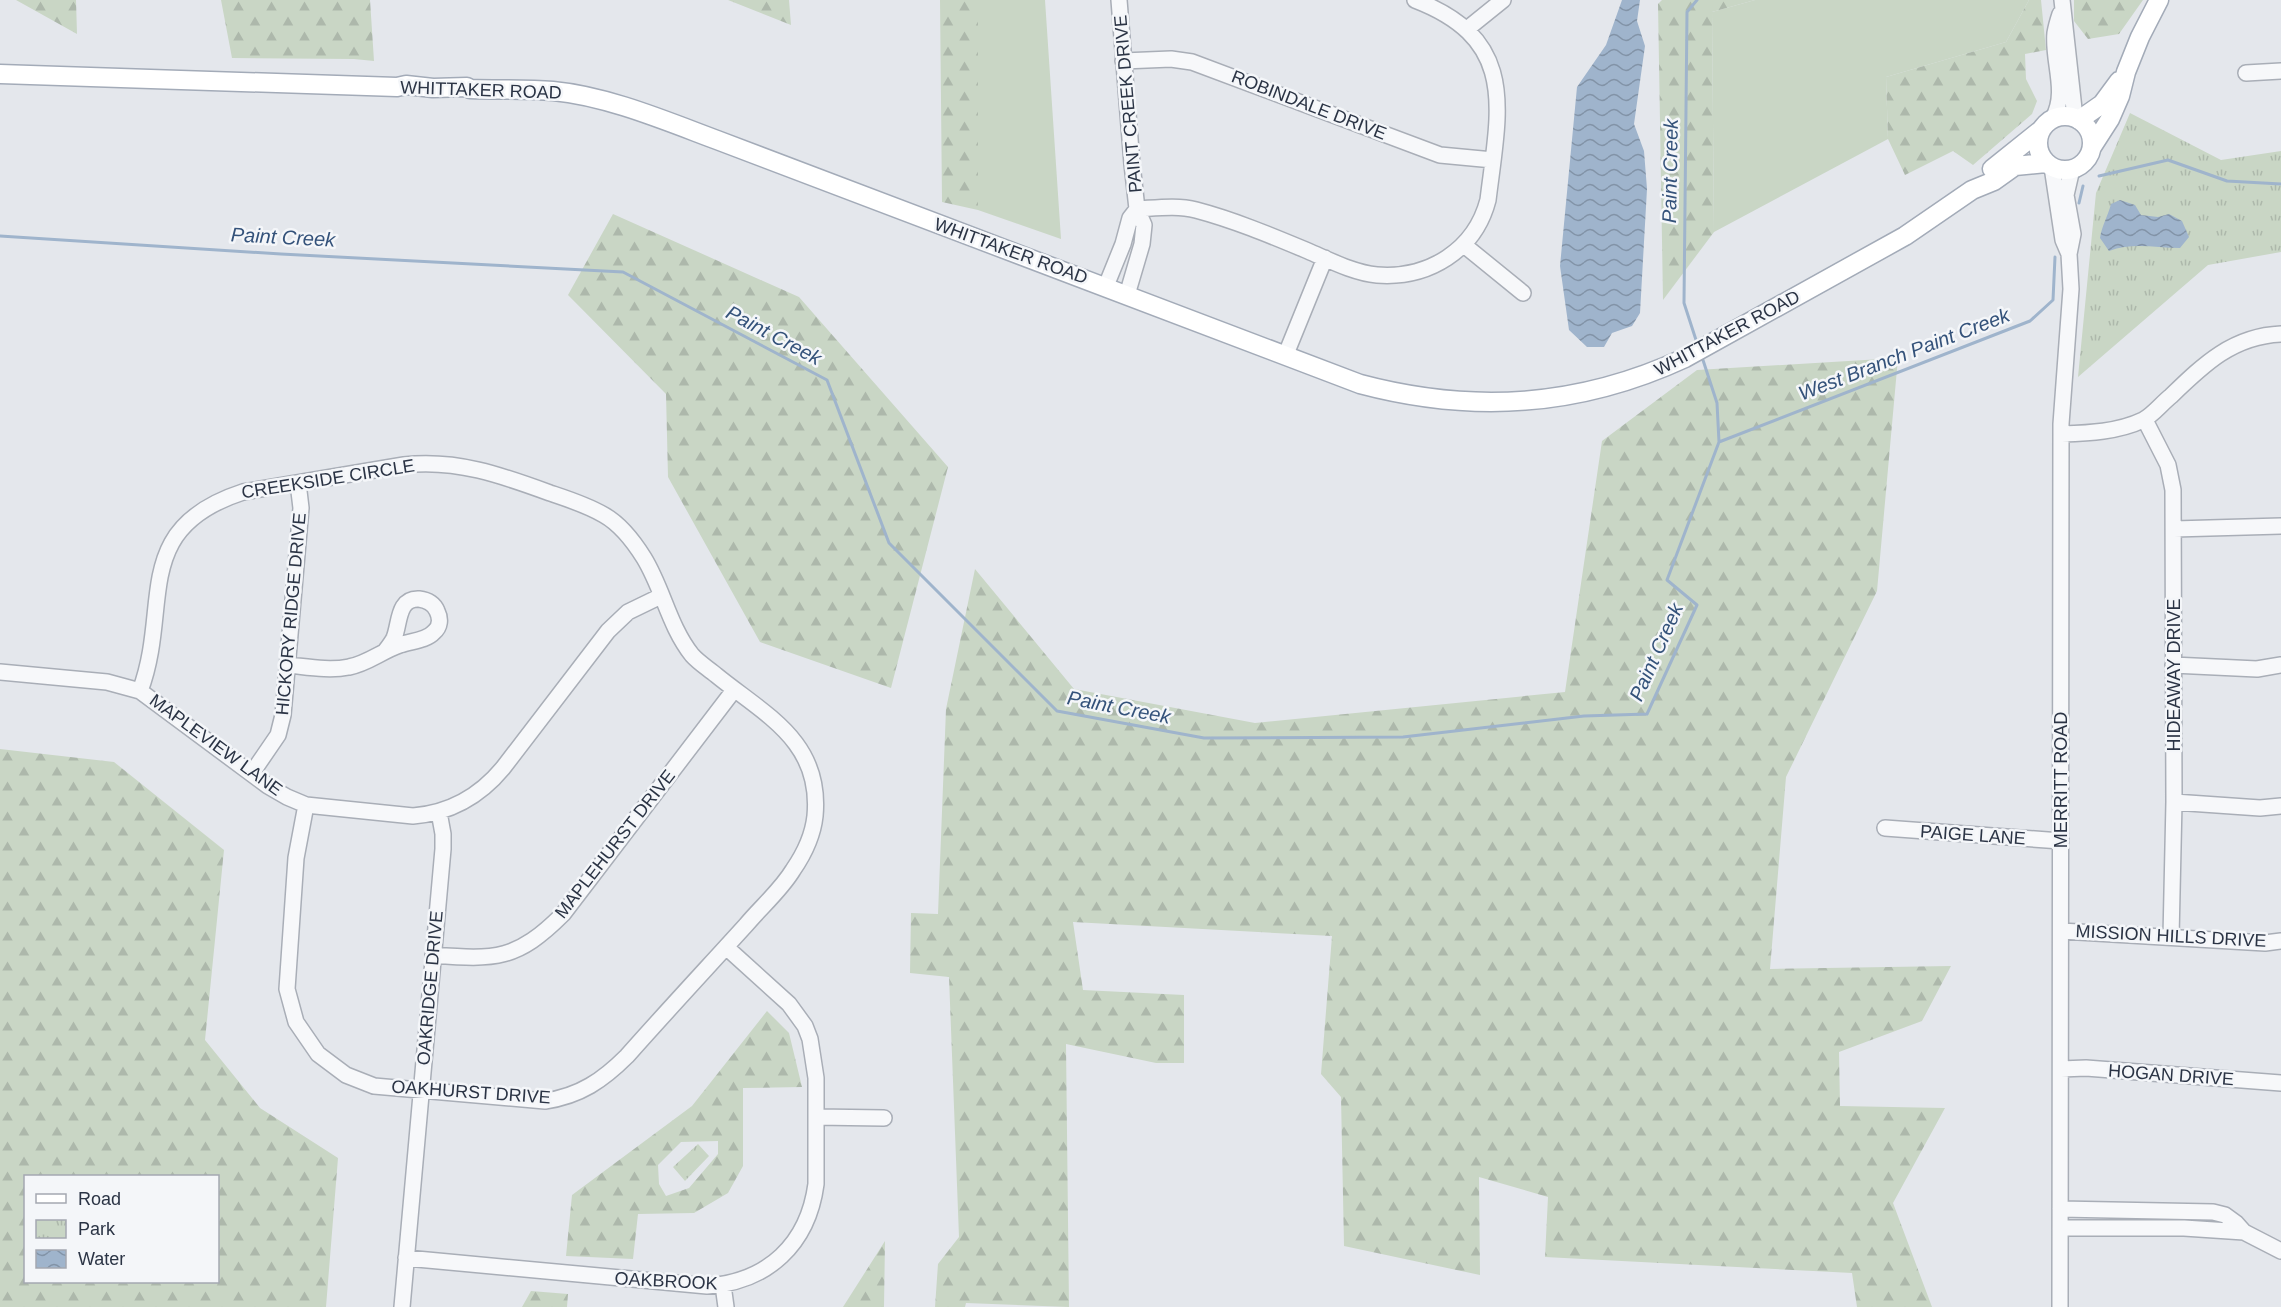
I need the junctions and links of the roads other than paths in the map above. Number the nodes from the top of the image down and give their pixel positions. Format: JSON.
{"nodes":[{"id":1,"x":1119,"y":0,"type":"edge"},
{"id":2,"x":1415,"y":0,"type":"edge"},
{"id":3,"x":1503,"y":0,"type":"edge"},
{"id":4,"x":2159,"y":0,"type":"edge"},
{"id":5,"x":2062,"y":4,"type":"edge"},
{"id":6,"x":1467,"y":29,"type":"junction"},
{"id":7,"x":1123,"y":61,"type":"junction"},
{"id":8,"x":2281,"y":70,"type":"edge"},
{"id":9,"x":2126,"y":72,"type":"junction"},
{"id":10,"x":0,"y":74,"type":"edge"},
{"id":11,"x":2246,"y":74,"type":"dead end"},
{"id":12,"x":2077,"y":119,"type":"junction"},
{"id":13,"x":2048,"y":123,"type":"junction"},
{"id":14,"x":2092,"y":147,"type":"junction"},
{"id":15,"x":1493,"y":160,"type":"junction"},
{"id":16,"x":2049,"y":165,"type":"junction"},
{"id":17,"x":2072,"y":169,"type":"junction"},
{"id":18,"x":1972,"y":190,"type":"junction"},
{"id":19,"x":1137,"y":209,"type":"junction"},
{"id":20,"x":1464,"y":245,"type":"junction"},
{"id":21,"x":2069,"y":254,"type":"junction"},
{"id":22,"x":1325,"y":258,"type":"junction"},
{"id":23,"x":1106,"y":286,"type":"junction"},
{"id":24,"x":1523,"y":293,"type":"dead end"},
{"id":25,"x":1127,"y":295,"type":"junction"},
{"id":26,"x":2281,"y":334,"type":"edge"},
{"id":27,"x":1286,"y":354,"type":"junction"},
{"id":28,"x":2145,"y":420,"type":"junction"},
{"id":29,"x":2061,"y":434,"type":"junction"},
{"id":30,"x":298,"y":483,"type":"junction"},
{"id":31,"x":2281,"y":526,"type":"edge"},
{"id":32,"x":2174,"y":529,"type":"junction"},
{"id":33,"x":661,"y":596,"type":"junction"},
{"id":34,"x":386,"y":650,"type":"dead end"},
{"id":35,"x":288,"y":665,"type":"junction"},
{"id":36,"x":2173,"y":665,"type":"junction"},
{"id":37,"x":2281,"y":665,"type":"edge"},
{"id":38,"x":0,"y":672,"type":"edge"},
{"id":39,"x":734,"y":690,"type":"junction"},
{"id":40,"x":140,"y":691,"type":"junction"},
{"id":41,"x":252,"y":773,"type":"junction"},
{"id":42,"x":2174,"y":802,"type":"junction"},
{"id":43,"x":306,"y":805,"type":"junction"},
{"id":44,"x":2281,"y":806,"type":"edge"},
{"id":45,"x":439,"y":812,"type":"junction"},
{"id":46,"x":1885,"y":828,"type":"dead end"},
{"id":47,"x":2061,"y":842,"type":"junction"},
{"id":48,"x":2061,"y":931,"type":"junction"},
{"id":49,"x":2171,"y":937,"type":"junction"},
{"id":50,"x":2281,"y":941,"type":"edge"},
{"id":51,"x":726,"y":947,"type":"junction"},
{"id":52,"x":433,"y":955,"type":"junction"},
{"id":53,"x":2061,"y":1069,"type":"junction"},
{"id":54,"x":2281,"y":1083,"type":"edge"},
{"id":55,"x":421,"y":1091,"type":"junction"},
{"id":56,"x":816,"y":1117,"type":"junction"},
{"id":57,"x":884,"y":1118,"type":"dead end"},
{"id":58,"x":2060,"y":1209,"type":"junction"},
{"id":59,"x":2060,"y":1228,"type":"junction"},
{"id":60,"x":2244,"y":1232,"type":"junction"},
{"id":61,"x":2281,"y":1251,"type":"edge"},
{"id":62,"x":406,"y":1258,"type":"junction"},
{"id":63,"x":723,"y":1285,"type":"junction"},
{"id":64,"x":402,"y":1307,"type":"edge"},
{"id":65,"x":726,"y":1307,"type":"edge"},
{"id":66,"x":2061,"y":1307,"type":"edge"}],
"edges":[{"from":1,"to":7,"type":"street","name":"PAINT CREEK DRIVE"},
{"from":2,"to":6,"type":"street"},
{"from":3,"to":6,"type":"street"},
{"from":4,"to":9,"type":"main road"},
{"from":5,"to":12,"type":"street"},
{"from":5,"to":13,"type":"street"},
{"from":6,"to":15,"type":"street"},
{"from":7,"to":15,"type":"street","name":"ROBINDALE DRIVE"},
{"from":7,"to":19,"type":"street","name":"PAINT CREEK DRIVE"},
{"from":8,"to":11,"type":"street"},
{"from":9,"to":12,"type":"main road"},
{"from":9,"to":14,"type":"main road"},
{"from":10,"to":23,"type":"main road","name":"WHITTAKER ROAD"},
{"from":12,"to":13,"type":"main road"},
{"from":12,"to":14,"type":"main road"},
{"from":13,"to":16,"type":"main road"},
{"from":13,"to":18,"type":"main road","name":"WHITTAKER ROAD"},
{"from":14,"to":17,"type":"main road"},
{"from":15,"to":20,"type":"street"},
{"from":16,"to":17,"type":"main road"},
{"from":16,"to":18,"type":"main road","name":"WHITTAKER ROAD"},
{"from":16,"to":21,"type":"street","name":"MERRITT ROAD"},
{"from":17,"to":21,"type":"street","name":"MERRITT ROAD"},
{"from":18,"to":27,"type":"main road","name":"WHITTAKER ROAD"},
{"from":19,"to":22,"type":"street"},
{"from":19,"to":23,"type":"street","name":"PAINT CREEK DRIVE"},
{"from":19,"to":25,"type":"street","name":"PAINT CREEK DRIVE"},
{"from":20,"to":22,"type":"street"},
{"from":20,"to":24,"type":"street"},
{"from":21,"to":29,"type":"street","name":"MERRITT ROAD"},
{"from":22,"to":27,"type":"street"},
{"from":23,"to":25,"type":"main road","name":"WHITTAKER ROAD"},
{"from":25,"to":27,"type":"main road","name":"WHITTAKER ROAD"},
{"from":26,"to":28,"type":"street"},
{"from":28,"to":29,"type":"street"},
{"from":28,"to":32,"type":"street","name":"HIDEAWAY DRIVE"},
{"from":29,"to":47,"type":"street","name":"MERRITT ROAD"},
{"from":30,"to":33,"type":"street","name":"CREEKSIDE CIRCLE"},
{"from":30,"to":35,"type":"street","name":"HICKORY RIDGE DRIVE"},
{"from":30,"to":40,"type":"street","name":"CREEKSIDE CIRCLE"},
{"from":31,"to":32,"type":"street"},
{"from":32,"to":36,"type":"street","name":"HIDEAWAY DRIVE"},
{"from":33,"to":39,"type":"street","name":"CREEKSIDE CIRCLE"},
{"from":33,"to":45,"type":"street","name":"MAPLEVIEW LANE"},
{"from":34,"to":35,"type":"street"},
{"from":35,"to":41,"type":"street","name":"HICKORY RIDGE DRIVE"},
{"from":36,"to":37,"type":"street"},
{"from":36,"to":42,"type":"street","name":"HIDEAWAY DRIVE"},
{"from":38,"to":40,"type":"street","name":"MAPLEVIEW LANE"},
{"from":39,"to":51,"type":"street","name":"OAKHURST DRIVE"},
{"from":39,"to":52,"type":"street","name":"MAPLEHURST DRIVE"},
{"from":40,"to":41,"type":"street","name":"MAPLEVIEW LANE"},
{"from":41,"to":43,"type":"street","name":"MAPLEVIEW LANE"},
{"from":42,"to":44,"type":"street"},
{"from":42,"to":49,"type":"street","name":"HIDEAWAY DRIVE"},
{"from":43,"to":45,"type":"street","name":"MAPLEVIEW LANE"},
{"from":43,"to":55,"type":"street","name":"OAKHURST DRIVE"},
{"from":45,"to":52,"type":"street","name":"OAKRIDGE DRIVE"},
{"from":46,"to":47,"type":"street","name":"PAIGE LANE"},
{"from":47,"to":48,"type":"street","name":"MERRITT ROAD"},
{"from":48,"to":49,"type":"street","name":"MISSION HILLS DRIVE"},
{"from":48,"to":53,"type":"street","name":"MERRITT ROAD"},
{"from":49,"to":50,"type":"street","name":"MISSION HILLS DRIVE"},
{"from":51,"to":55,"type":"street","name":"OAKHURST DRIVE"},
{"from":51,"to":56,"type":"street","name":"OAKBROOK"},
{"from":52,"to":55,"type":"street","name":"OAKRIDGE DRIVE"},
{"from":53,"to":54,"type":"street","name":"HOGAN DRIVE"},
{"from":53,"to":58,"type":"street","name":"MERRITT ROAD"},
{"from":55,"to":62,"type":"street","name":"OAKRIDGE DRIVE"},
{"from":56,"to":57,"type":"street"},
{"from":56,"to":63,"type":"street","name":"OAKBROOK"},
{"from":58,"to":59,"type":"street","name":"MERRITT ROAD"},
{"from":58,"to":60,"type":"street"},
{"from":59,"to":60,"type":"street"},
{"from":59,"to":66,"type":"street","name":"MERRITT ROAD"},
{"from":60,"to":61,"type":"street"},
{"from":62,"to":63,"type":"street","name":"OAKBROOK"},
{"from":62,"to":64,"type":"street","name":"OAKRIDGE DRIVE"},
{"from":63,"to":65,"type":"street"}]}
